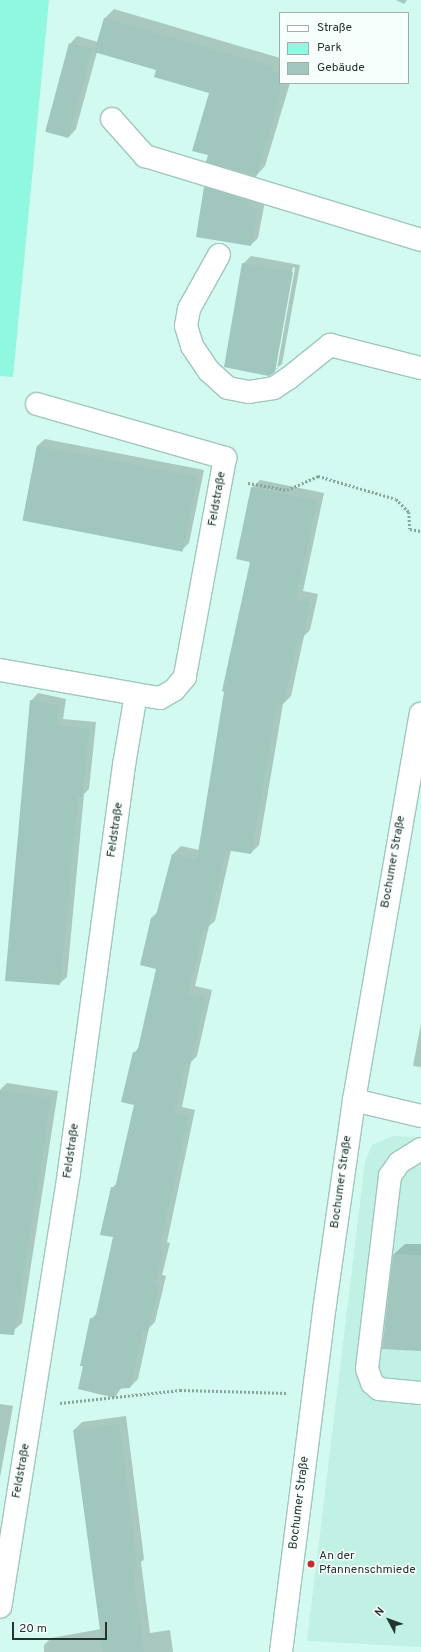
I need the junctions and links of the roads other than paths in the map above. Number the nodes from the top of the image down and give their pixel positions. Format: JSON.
{"nodes":[{"id":1,"x":112,"y":118,"type":"dead end"},
{"id":2,"x":421,"y":240,"type":"edge"},
{"id":3,"x":219,"y":255,"type":"dead end"},
{"id":4,"x":421,"y":368,"type":"edge"},
{"id":5,"x":37,"y":404,"type":"dead end"},
{"id":6,"x":0,"y":670,"type":"edge"},
{"id":7,"x":136,"y":694,"type":"junction"},
{"id":8,"x":421,"y":714,"type":"edge"},
{"id":9,"x":354,"y":1100,"type":"junction"},
{"id":10,"x":421,"y":1116,"type":"edge"},
{"id":11,"x":421,"y":1149,"type":"edge"},
{"id":12,"x":421,"y":1393,"type":"edge"},
{"id":13,"x":0,"y":1607,"type":"edge"},
{"id":14,"x":281,"y":1652,"type":"edge"}],
"edges":[{"from":1,"to":2,"type":"street"},
{"from":3,"to":4,"type":"street"},
{"from":5,"to":7,"type":"street","name":"Feldstraße"},
{"from":6,"to":7,"type":"street","name":"Feldstraße"},
{"from":7,"to":13,"type":"street","name":"Feldstraße"},
{"from":8,"to":9,"type":"street","name":"Bochumer Straße"},
{"from":9,"to":10,"type":"street"},
{"from":9,"to":14,"type":"street","name":"Bochumer Straße"},
{"from":11,"to":12,"type":"street"}]}
